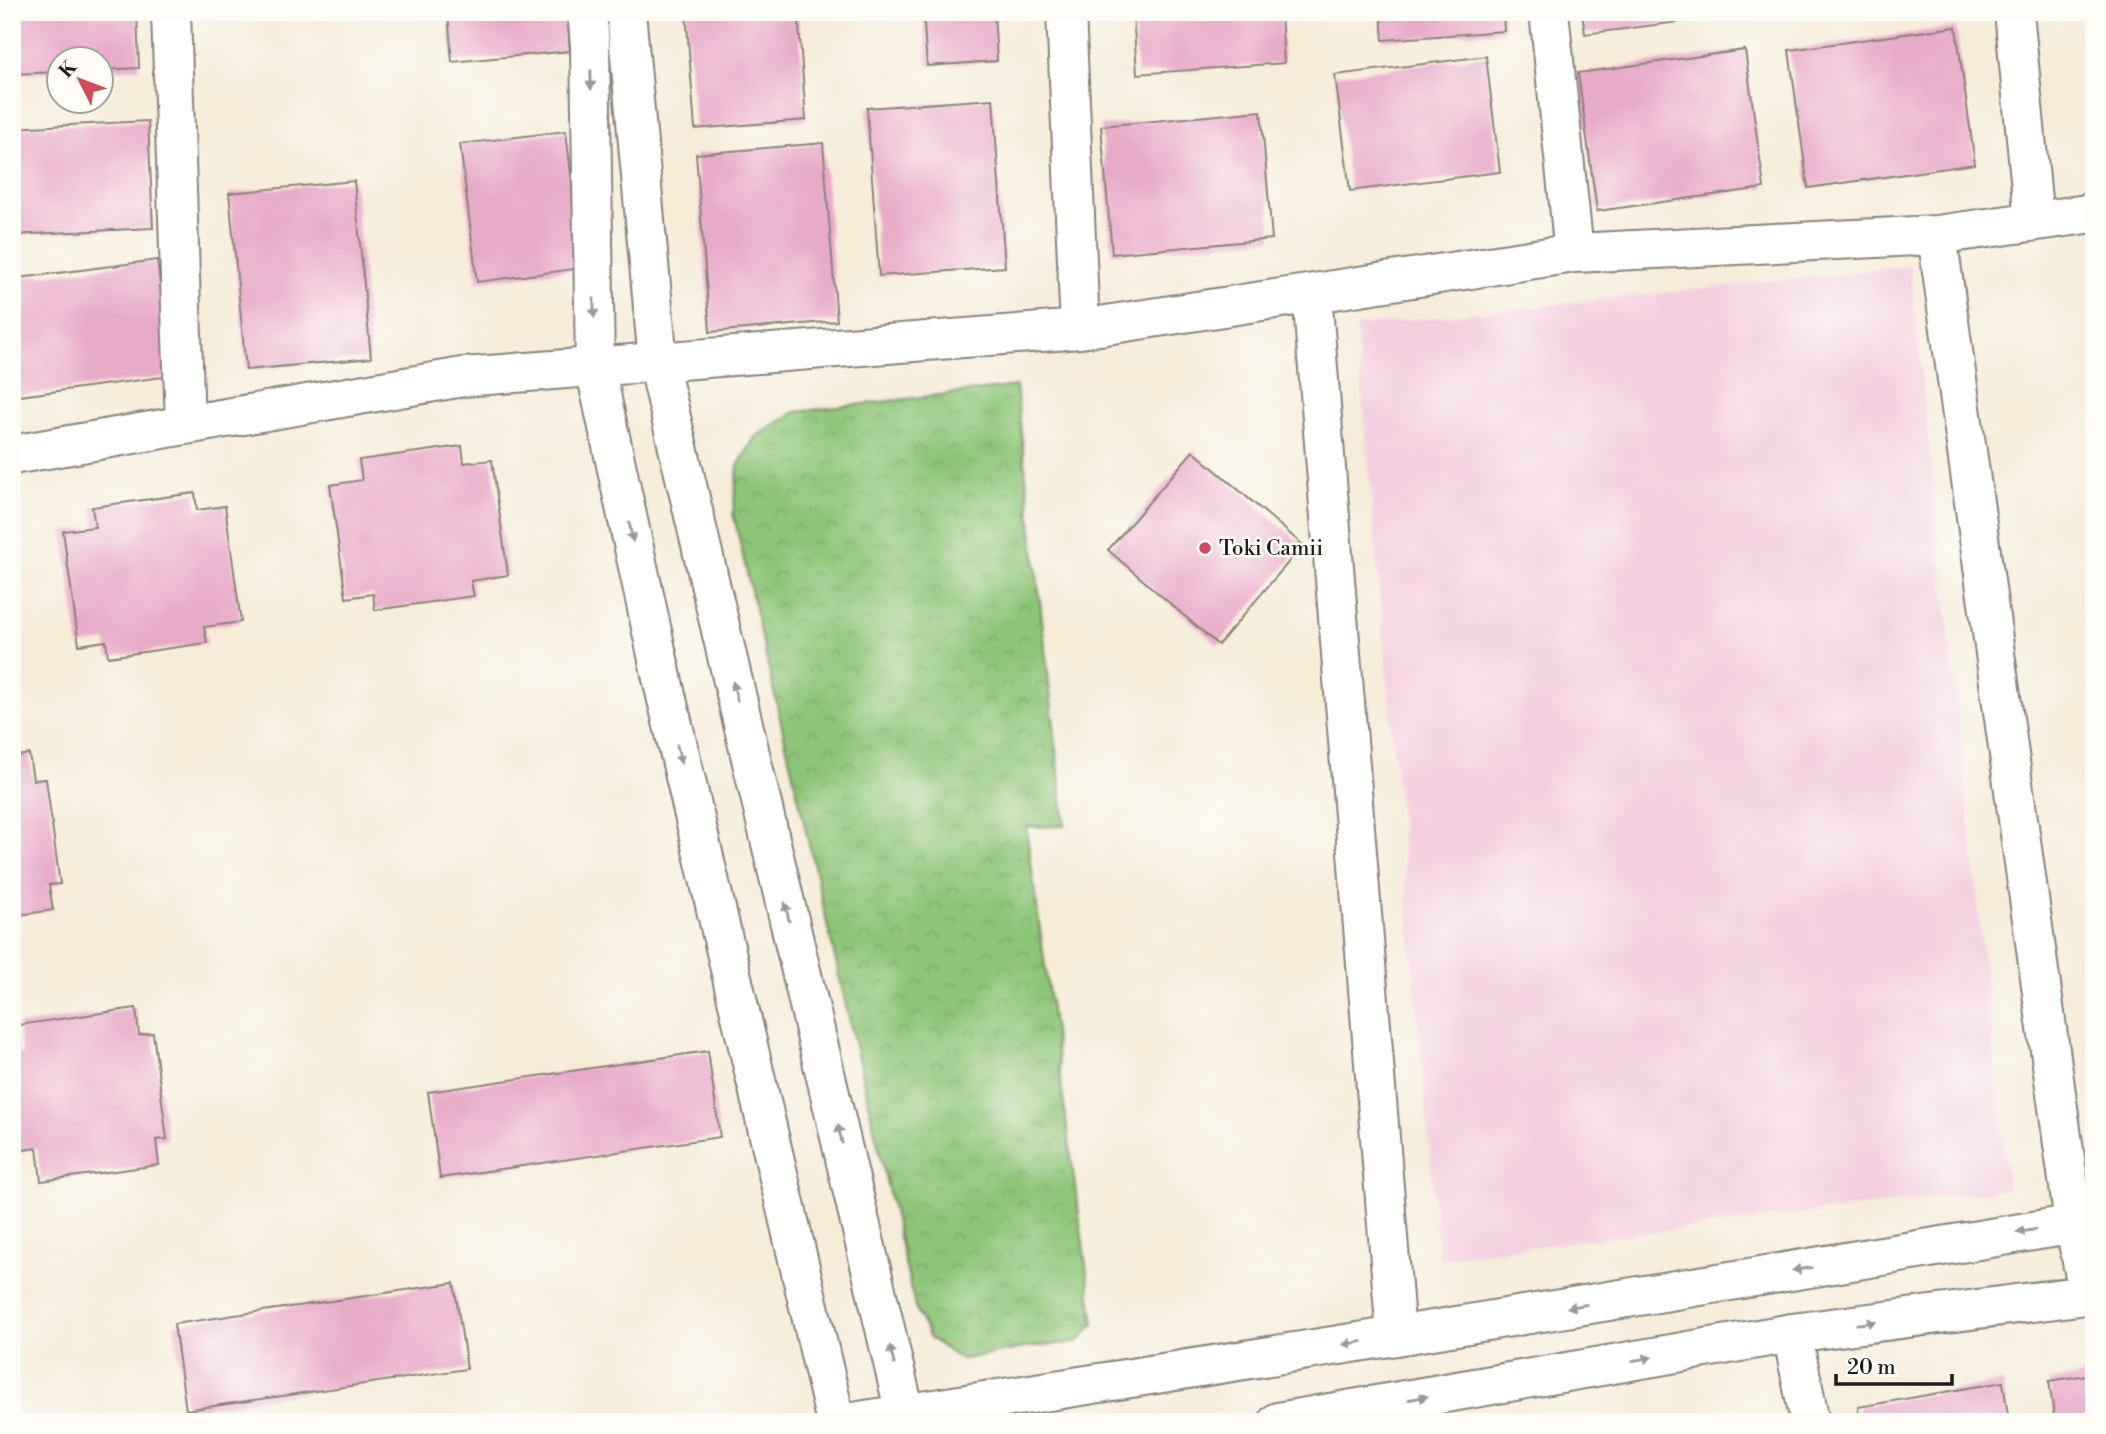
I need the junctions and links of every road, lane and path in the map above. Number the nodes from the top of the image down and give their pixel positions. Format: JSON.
{"nodes":[{"id":1,"x":171,"y":12,"type":"edge"},
{"id":2,"x":587,"y":12,"type":"edge"},
{"id":3,"x":626,"y":12,"type":"edge"},
{"id":4,"x":1066,"y":12,"type":"edge"},
{"id":5,"x":1549,"y":12,"type":"edge"},
{"id":6,"x":2014,"y":12,"type":"edge"},
{"id":7,"x":2094,"y":213,"type":"edge"},
{"id":8,"x":2034,"y":221,"type":"junction"},
{"id":9,"x":1937,"y":235,"type":"junction"},
{"id":10,"x":1574,"y":253,"type":"junction"},
{"id":11,"x":1312,"y":294,"type":"junction"},
{"id":12,"x":1080,"y":329,"type":"junction"},
{"id":13,"x":657,"y":362,"type":"junction"},
{"id":14,"x":595,"y":367,"type":"junction"},
{"id":15,"x":185,"y":425,"type":"junction"},
{"id":16,"x":12,"y":455,"type":"edge"},
{"id":17,"x":2084,"y":1222,"type":"edge"},
{"id":18,"x":2091,"y":1295,"type":"edge"},
{"id":19,"x":1792,"y":1332,"type":"junction"},
{"id":20,"x":1396,"y":1336,"type":"junction"},
{"id":21,"x":906,"y":1417,"type":"edge"},
{"id":22,"x":835,"y":1422,"type":"edge"},
{"id":23,"x":853,"y":1422,"type":"edge"},
{"id":24,"x":1278,"y":1422,"type":"edge"},
{"id":25,"x":1810,"y":1422,"type":"edge"}],
"edges":[{"from":1,"to":15,"type":"street"},
{"from":2,"to":14,"type":"street","one_way":true},
{"from":3,"to":13,"type":"street"},
{"from":4,"to":12,"type":"street"},
{"from":5,"to":10,"type":"street"},
{"from":6,"to":8,"type":"street"},
{"from":7,"to":8,"type":"street"},
{"from":8,"to":9,"type":"street"},
{"from":9,"to":10,"type":"street"},
{"from":9,"to":17,"type":"street"},
{"from":10,"to":11,"type":"street"},
{"from":11,"to":12,"type":"street"},
{"from":11,"to":20,"type":"street"},
{"from":12,"to":13,"type":"street"},
{"from":13,"to":14,"type":"street"},
{"from":21,"to":13,"type":"street","one_way":true},
{"from":14,"to":15,"type":"street"},
{"from":14,"to":22,"type":"street","one_way":true},
{"from":15,"to":16,"type":"street"},
{"from":17,"to":18,"type":"street"},
{"from":17,"to":20,"type":"street","one_way":true},
{"from":19,"to":18,"type":"street","one_way":true},
{"from":24,"to":19,"type":"street","one_way":true},
{"from":19,"to":25,"type":"street"},
{"from":20,"to":21,"type":"street","one_way":true},
{"from":21,"to":23,"type":"street"}]}
